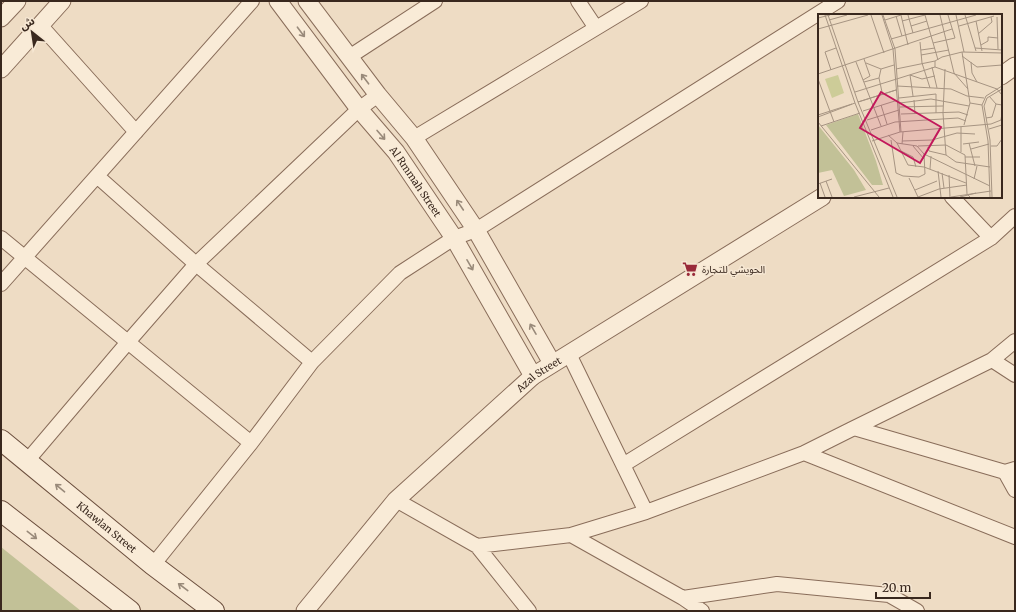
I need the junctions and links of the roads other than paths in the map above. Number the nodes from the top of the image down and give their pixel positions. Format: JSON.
{"nodes":[{"id":1,"x":16,"y":1,"type":"edge"},
{"id":2,"x":62,"y":1,"type":"edge"},
{"id":3,"x":252,"y":1,"type":"edge"},
{"id":4,"x":278,"y":1,"type":"edge"},
{"id":5,"x":435,"y":1,"type":"edge"},
{"id":6,"x":578,"y":1,"type":"edge"},
{"id":7,"x":641,"y":1,"type":"edge"},
{"id":8,"x":838,"y":1,"type":"edge"},
{"id":9,"x":310,"y":2,"type":"edge"},
{"id":10,"x":1,"y":18,"type":"edge"},
{"id":11,"x":40,"y":26,"type":"junction"},
{"id":12,"x":596,"y":28,"type":"junction"},
{"id":13,"x":349,"y":57,"type":"junction"},
{"id":14,"x":1015,"y":66,"type":"edge"},
{"id":15,"x":1,"y":69,"type":"edge"},
{"id":16,"x":1002,"y":75,"type":"edge"},
{"id":17,"x":378,"y":95,"type":"junction"},
{"id":18,"x":359,"y":109,"type":"junction"},
{"id":19,"x":136,"y":132,"type":"junction"},
{"id":20,"x":414,"y":138,"type":"junction"},
{"id":21,"x":97,"y":176,"type":"junction"},
{"id":22,"x":820,"y":198,"type":"edge"},
{"id":23,"x":953,"y":198,"type":"edge"},
{"id":24,"x":1015,"y":216,"type":"edge"},
{"id":25,"x":476,"y":230,"type":"junction"},
{"id":26,"x":1,"y":238,"type":"edge"},
{"id":27,"x":454,"y":238,"type":"junction"},
{"id":28,"x":991,"y":238,"type":"junction"},
{"id":29,"x":25,"y":257,"type":"junction"},
{"id":30,"x":196,"y":264,"type":"junction"},
{"id":31,"x":1,"y":284,"type":"edge"},
{"id":32,"x":1015,"y":341,"type":"edge"},
{"id":33,"x":128,"y":342,"type":"junction"},
{"id":34,"x":569,"y":354,"type":"junction"},
{"id":35,"x":992,"y":360,"type":"junction"},
{"id":36,"x":312,"y":362,"type":"junction"},
{"id":37,"x":552,"y":363,"type":"junction"},
{"id":38,"x":1015,"y":374,"type":"edge"},
{"id":39,"x":533,"y":376,"type":"junction"},
{"id":40,"x":854,"y":428,"type":"junction"},
{"id":41,"x":1,"y":440,"type":"edge"},
{"id":42,"x":250,"y":443,"type":"junction"},
{"id":43,"x":804,"y":453,"type":"junction"},
{"id":44,"x":27,"y":461,"type":"junction"},
{"id":45,"x":623,"y":465,"type":"junction"},
{"id":46,"x":1010,"y":470,"type":"edge"},
{"id":47,"x":1015,"y":490,"type":"edge"},
{"id":48,"x":396,"y":500,"type":"junction"},
{"id":49,"x":1,"y":511,"type":"edge"},
{"id":50,"x":646,"y":512,"type":"junction"},
{"id":51,"x":571,"y":536,"type":"junction"},
{"id":52,"x":1015,"y":537,"type":"edge"},
{"id":53,"x":477,"y":546,"type":"junction"},
{"id":54,"x":153,"y":565,"type":"junction"},
{"id":55,"x":683,"y":598,"type":"junction"},
{"id":56,"x":130,"y":611,"type":"edge"},
{"id":57,"x":214,"y":611,"type":"edge"},
{"id":58,"x":306,"y":611,"type":"edge"},
{"id":59,"x":529,"y":611,"type":"edge"},
{"id":60,"x":702,"y":611,"type":"edge"},
{"id":61,"x":918,"y":611,"type":"edge"}],
"edges":[{"from":1,"to":10,"type":"street"},
{"from":2,"to":11,"type":"street"},
{"from":3,"to":19,"type":"street"},
{"from":4,"to":18,"type":"street","name":"Al Rmmah Street","one_way":true},
{"from":5,"to":13,"type":"street"},
{"from":6,"to":12,"type":"street"},
{"from":7,"to":12,"type":"street"},
{"from":8,"to":25,"type":"street"},
{"from":9,"to":13,"type":"street"},
{"from":11,"to":15,"type":"street"},
{"from":11,"to":19,"type":"street"},
{"from":12,"to":20,"type":"street"},
{"from":17,"to":13,"type":"street","one_way":true},
{"from":14,"to":16,"type":"street"},
{"from":17,"to":18,"type":"street"},
{"from":17,"to":20,"type":"street"},
{"from":18,"to":27,"type":"street","name":"Al Rmmah Street","one_way":true},
{"from":18,"to":30,"type":"street"},
{"from":19,"to":21,"type":"street"},
{"from":25,"to":20,"type":"street","one_way":true},
{"from":21,"to":29,"type":"street"},
{"from":21,"to":30,"type":"street"},
{"from":22,"to":34,"type":"street","name":"Azal Street"},
{"from":23,"to":28,"type":"street"},
{"from":24,"to":28,"type":"street"},
{"from":25,"to":27,"type":"street"},
{"from":37,"to":25,"type":"street","one_way":true},
{"from":26,"to":29,"type":"street"},
{"from":27,"to":36,"type":"street"},
{"from":27,"to":39,"type":"street","name":"Al Rmmah Street","one_way":true},
{"from":28,"to":45,"type":"street"},
{"from":29,"to":31,"type":"street"},
{"from":29,"to":33,"type":"street"},
{"from":30,"to":33,"type":"street"},
{"from":30,"to":36,"type":"street"},
{"from":32,"to":35,"type":"street"},
{"from":33,"to":42,"type":"street"},
{"from":33,"to":44,"type":"street"},
{"from":34,"to":37,"type":"street","name":"Azal Street"},
{"from":34,"to":45,"type":"street"},
{"from":35,"to":38,"type":"street"},
{"from":35,"to":40,"type":"street"},
{"from":36,"to":42,"type":"street"},
{"from":37,"to":39,"type":"street","name":"Azal Street"},
{"from":39,"to":48,"type":"street","name":"Azal Street"},
{"from":40,"to":43,"type":"street"},
{"from":40,"to":46,"type":"street"},
{"from":41,"to":44,"type":"main road","name":"Khawlan Street"},
{"from":42,"to":54,"type":"street"},
{"from":43,"to":50,"type":"street"},
{"from":43,"to":52,"type":"street"},
{"from":54,"to":44,"type":"main road","name":"Khawlan Street","one_way":true},
{"from":45,"to":50,"type":"street"},
{"from":46,"to":47,"type":"street"},
{"from":48,"to":53,"type":"street"},
{"from":48,"to":58,"type":"street","name":"Azal Street"},
{"from":49,"to":56,"type":"main road","one_way":true},
{"from":50,"to":51,"type":"street"},
{"from":51,"to":53,"type":"street"},
{"from":51,"to":55,"type":"street"},
{"from":53,"to":59,"type":"street"},
{"from":57,"to":54,"type":"main road","name":"Khawlan Street","one_way":true},
{"from":55,"to":60,"type":"street"},
{"from":55,"to":61,"type":"street"}]}
